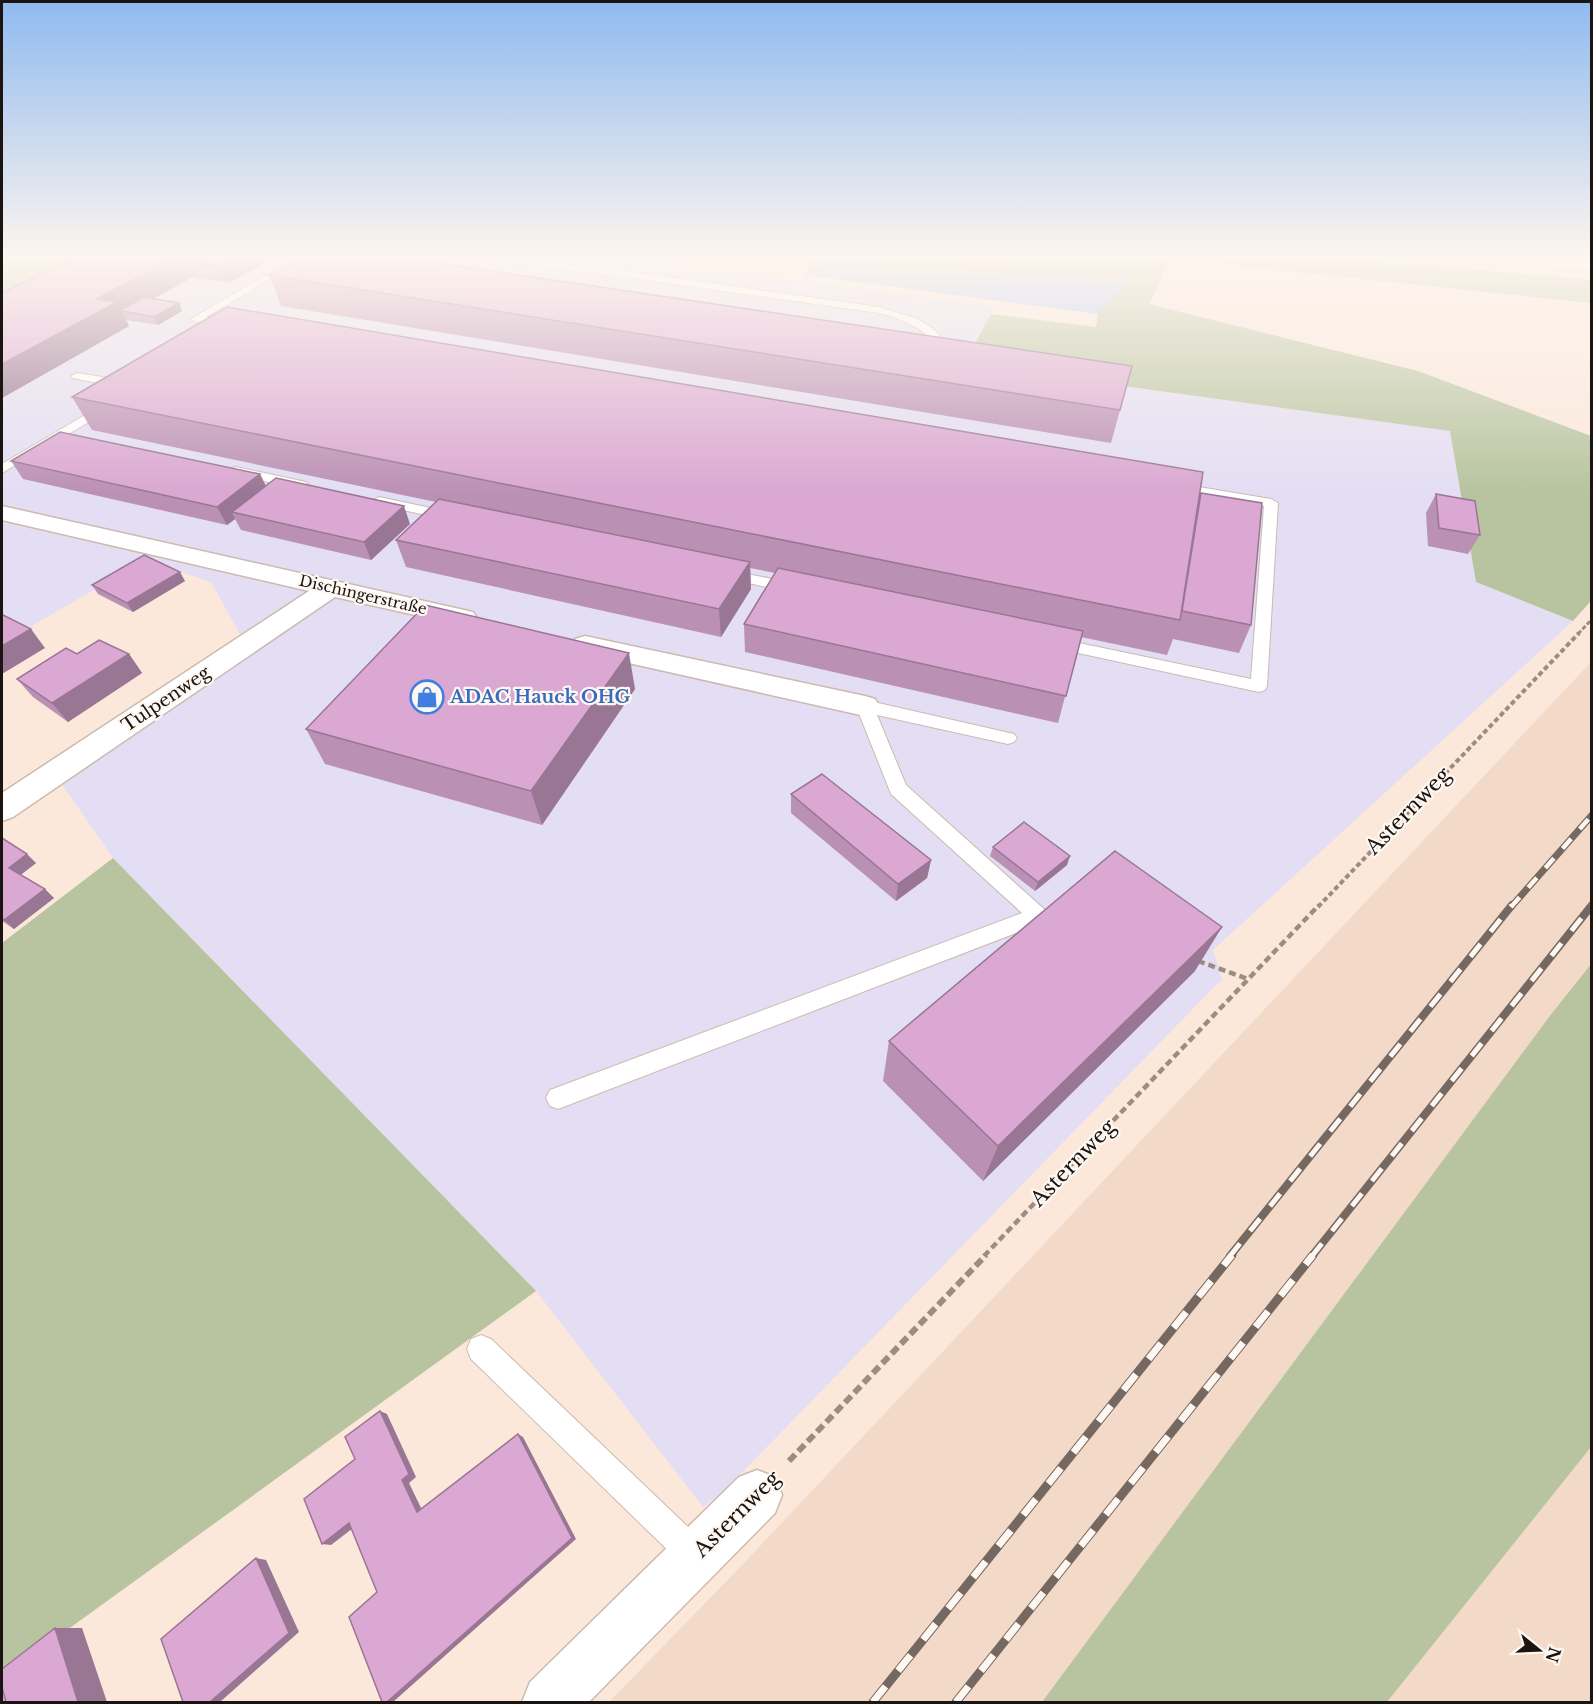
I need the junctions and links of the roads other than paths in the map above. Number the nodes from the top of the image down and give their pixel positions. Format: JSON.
{"nodes":[{"id":1,"x":224,"y":336,"type":"edge"},
{"id":2,"x":935,"y":336,"type":"edge"},
{"id":3,"x":220,"y":338,"type":"edge"},
{"id":4,"x":936,"y":360,"type":"edge"},
{"id":5,"x":77,"y":376,"type":"dead end"},
{"id":6,"x":60,"y":434,"type":"junction"},
{"id":7,"x":84,"y":439,"type":"edge"},
{"id":8,"x":223,"y":468,"type":"edge"},
{"id":9,"x":2,"y":469,"type":"edge"},
{"id":10,"x":1165,"y":485,"type":"edge"},
{"id":11,"x":316,"y":488,"type":"edge"},
{"id":12,"x":363,"y":498,"type":"edge"},
{"id":13,"x":2,"y":513,"type":"edge"},
{"id":14,"x":468,"y":520,"type":"edge"},
{"id":15,"x":712,"y":571,"type":"edge"},
{"id":16,"x":330,"y":588,"type":"junction"},
{"id":17,"x":805,"y":591,"type":"edge"},
{"id":18,"x":493,"y":624,"type":"edge"},
{"id":19,"x":562,"y":640,"type":"edge"},
{"id":20,"x":1038,"y":640,"type":"edge"},
{"id":21,"x":865,"y":706,"type":"junction"},
{"id":22,"x":1008,"y":738,"type":"dead end"},
{"id":23,"x":2,"y":809,"type":"edge"},
{"id":24,"x":558,"y":1098,"type":"dead end"},
{"id":25,"x":481,"y":1349,"type":"dead end"},
{"id":26,"x":757,"y":1495,"type":"road end"},
{"id":27,"x":696,"y":1556,"type":"junction"},
{"id":28,"x":550,"y":1702,"type":"edge"}],
"edges":[{"from":1,"to":3,"type":"lane"},
{"from":2,"to":4,"type":"lane"},
{"from":5,"to":6,"type":"lane"},
{"from":6,"to":7,"type":"lane"},
{"from":6,"to":9,"type":"lane"},
{"from":8,"to":11,"type":"lane"},
{"from":10,"to":20,"type":"lane"},
{"from":12,"to":14,"type":"lane"},
{"from":13,"to":16,"type":"main road","name":"Dischingerstraße"},
{"from":15,"to":17,"type":"lane"},
{"from":16,"to":18,"type":"main road","name":"Dischingerstraße"},
{"from":16,"to":23,"type":"main road","name":"Tulpenweg"},
{"from":19,"to":21,"type":"main road"},
{"from":21,"to":22,"type":"lane"},
{"from":21,"to":24,"type":"lane"},
{"from":25,"to":27,"type":"lane"},
{"from":26,"to":27,"type":"main road","name":"Asternweg"},
{"from":27,"to":28,"type":"main road","name":"Asternweg"}]}
